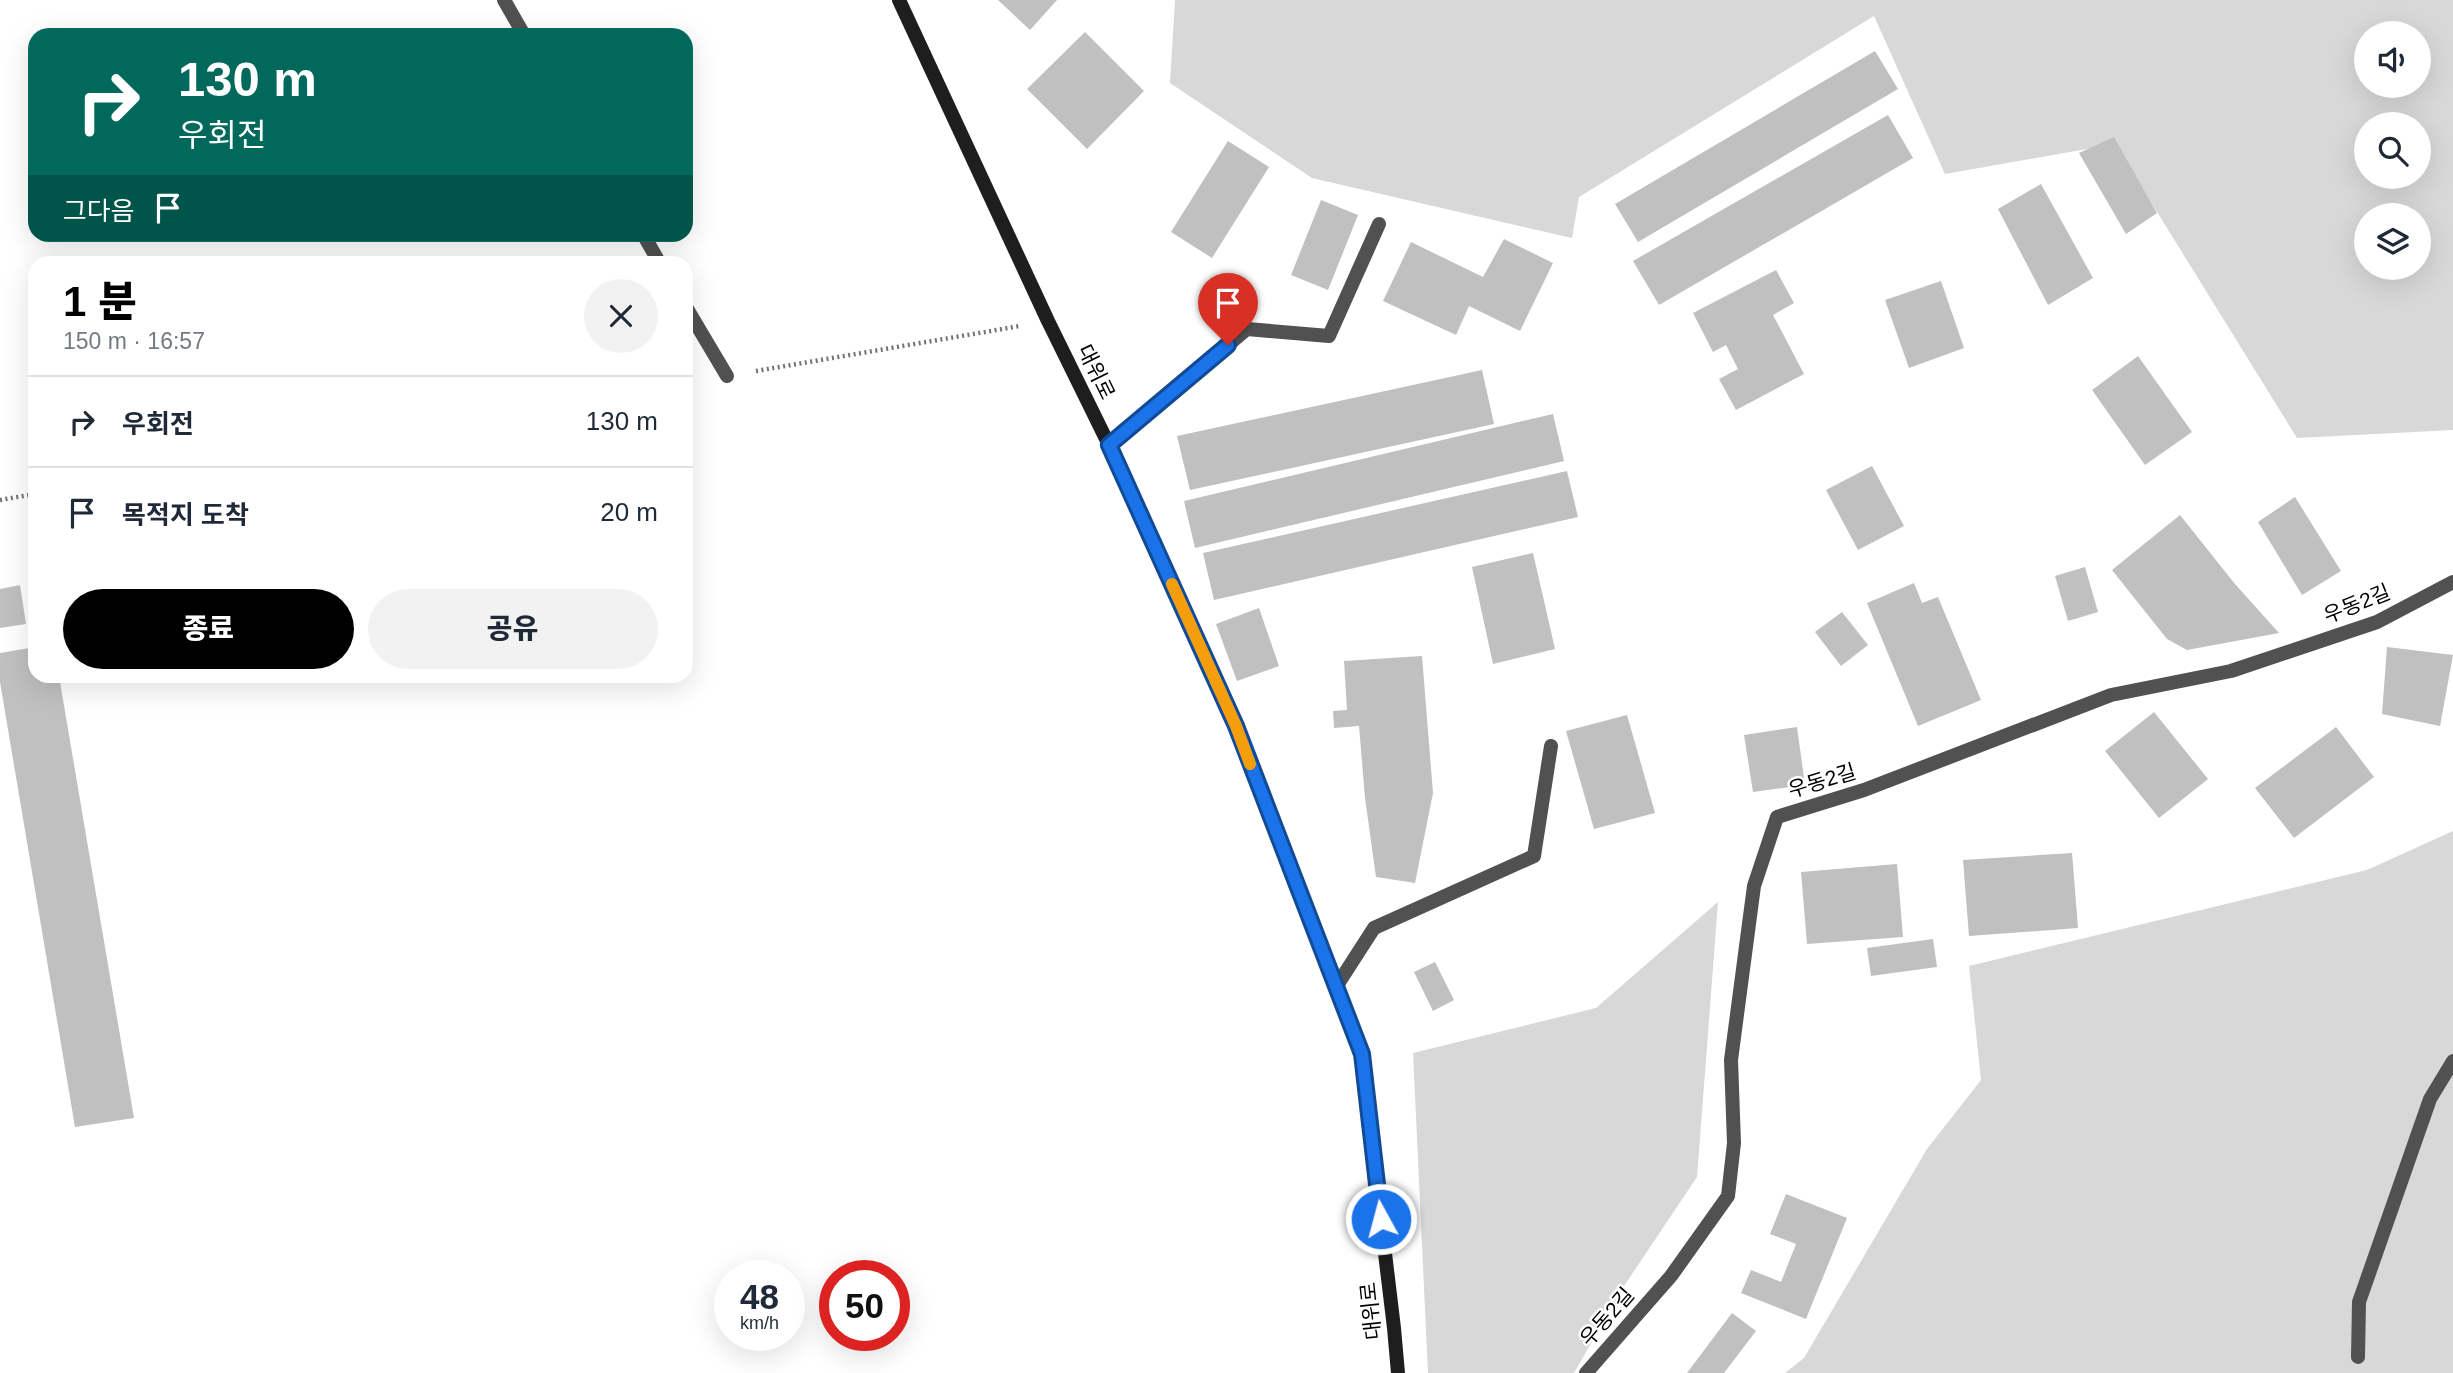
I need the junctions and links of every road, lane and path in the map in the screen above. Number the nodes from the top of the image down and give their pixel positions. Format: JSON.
{"nodes":[{"id":1,"x":504,"y":0,"type":"edge"},
{"id":2,"x":899,"y":0,"type":"edge"},
{"id":3,"x":520,"y":28,"type":"edge"},
{"id":4,"x":1379,"y":224,"type":"dead end"},
{"id":5,"x":693,"y":319,"type":"edge"},
{"id":6,"x":1048,"y":321,"type":"junction"},
{"id":7,"x":727,"y":376,"type":"joint"},
{"id":8,"x":1109,"y":445,"type":"junction"},
{"id":9,"x":28,"y":495,"type":"edge"},
{"id":10,"x":0,"y":500,"type":"edge"},
{"id":11,"x":2453,"y":582,"type":"edge"},
{"id":12,"x":1551,"y":746,"type":"dead end"},
{"id":13,"x":1336,"y":987,"type":"junction"},
{"id":14,"x":2453,"y":1061,"type":"edge"},
{"id":15,"x":2358,"y":1357,"type":"dead end"},
{"id":16,"x":1398,"y":1373,"type":"edge"},
{"id":17,"x":1586,"y":1373,"type":"edge"}],
"edges":[{"from":1,"to":3,"type":"street"},
{"from":2,"to":6,"type":"main road","name":"대위로"},
{"from":4,"to":8,"type":"street"},
{"from":5,"to":7,"type":"street"},
{"from":6,"to":7,"type":"path"},
{"from":6,"to":8,"type":"main road","name":"대위로"},
{"from":8,"to":13,"type":"main road","name":"대위로"},
{"from":9,"to":10,"type":"path"},
{"from":11,"to":17,"type":"street","name":"우동2길"},
{"from":12,"to":13,"type":"street"},
{"from":13,"to":16,"type":"main road","name":"대위로"},
{"from":14,"to":15,"type":"street"}]}
